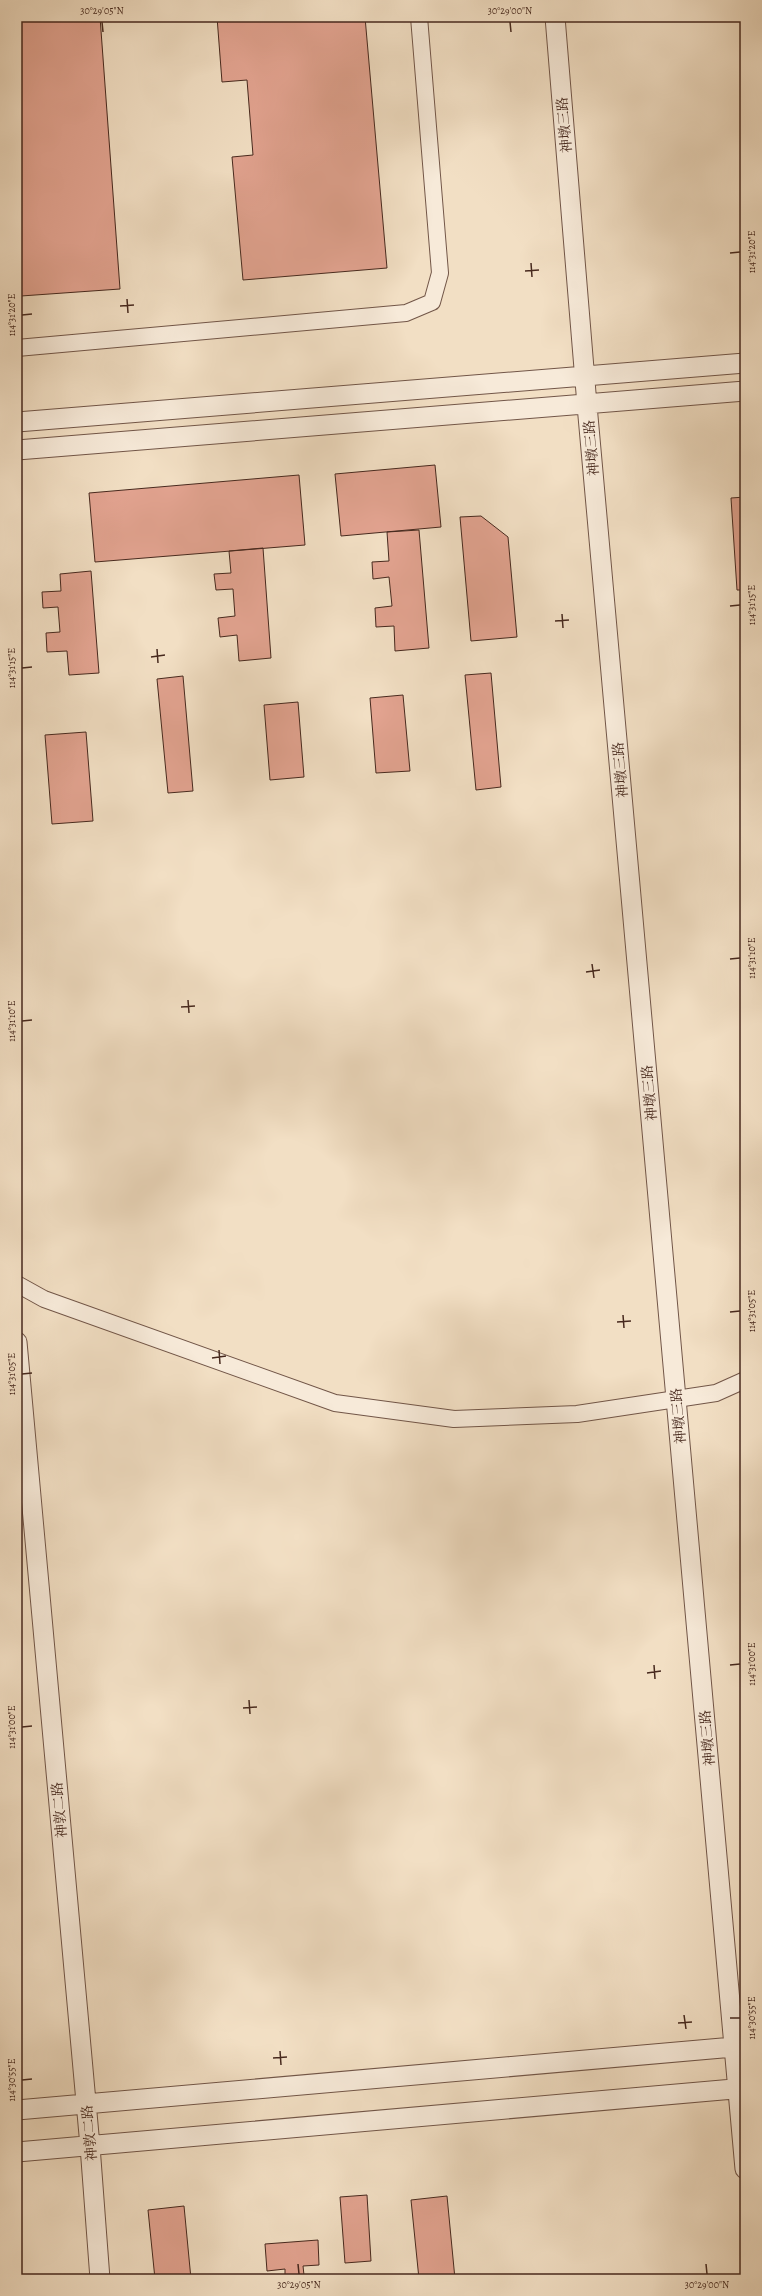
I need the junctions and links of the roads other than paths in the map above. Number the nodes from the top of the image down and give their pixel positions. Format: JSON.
{"nodes":[{"id":1,"x":419,"y":17,"type":"edge"},
{"id":2,"x":555,"y":17,"type":"edge"},
{"id":3,"x":17,"y":348,"type":"edge"},
{"id":4,"x":745,"y":363,"type":"edge"},
{"id":5,"x":585,"y":378,"type":"junction"},
{"id":6,"x":745,"y":391,"type":"edge"},
{"id":7,"x":587,"y":405,"type":"junction"},
{"id":8,"x":17,"y":422,"type":"edge"},
{"id":9,"x":17,"y":450,"type":"edge"},
{"id":10,"x":17,"y":1284,"type":"edge"},
{"id":11,"x":17,"y":1342,"type":"edge"},
{"id":12,"x":745,"y":1380,"type":"edge"},
{"id":13,"x":676,"y":1399,"type":"junction"},
{"id":14,"x":740,"y":2046,"type":"edge"},
{"id":15,"x":742,"y":2088,"type":"edge"},
{"id":16,"x":86,"y":2104,"type":"junction"},
{"id":17,"x":17,"y":2110,"type":"edge"},
{"id":18,"x":90,"y":2146,"type":"junction"},
{"id":19,"x":17,"y":2152,"type":"edge"},
{"id":20,"x":745,"y":2169,"type":"edge"},
{"id":21,"x":100,"y":2279,"type":"edge"}],
"edges":[{"from":1,"to":3,"type":"street"},
{"from":2,"to":5,"type":"street","name":"神墩三路"},
{"from":4,"to":5,"type":"street"},
{"from":5,"to":7,"type":"street","name":"神墩三路"},
{"from":5,"to":8,"type":"street"},
{"from":6,"to":7,"type":"street"},
{"from":7,"to":9,"type":"street"},
{"from":7,"to":13,"type":"street","name":"神墩三路"},
{"from":10,"to":13,"type":"street"},
{"from":11,"to":16,"type":"street","name":"神敦二路"},
{"from":12,"to":13,"type":"street"},
{"from":13,"to":14,"type":"street","name":"神墩三路"},
{"from":14,"to":15,"type":"street","name":"神墩三路"},
{"from":14,"to":16,"type":"street"},
{"from":15,"to":18,"type":"street"},
{"from":15,"to":20,"type":"street","name":"神墩三路"},
{"from":16,"to":17,"type":"street"},
{"from":16,"to":18,"type":"street","name":"神敦二路"},
{"from":18,"to":19,"type":"street"},
{"from":18,"to":21,"type":"street","name":"神敦二路"}]}
